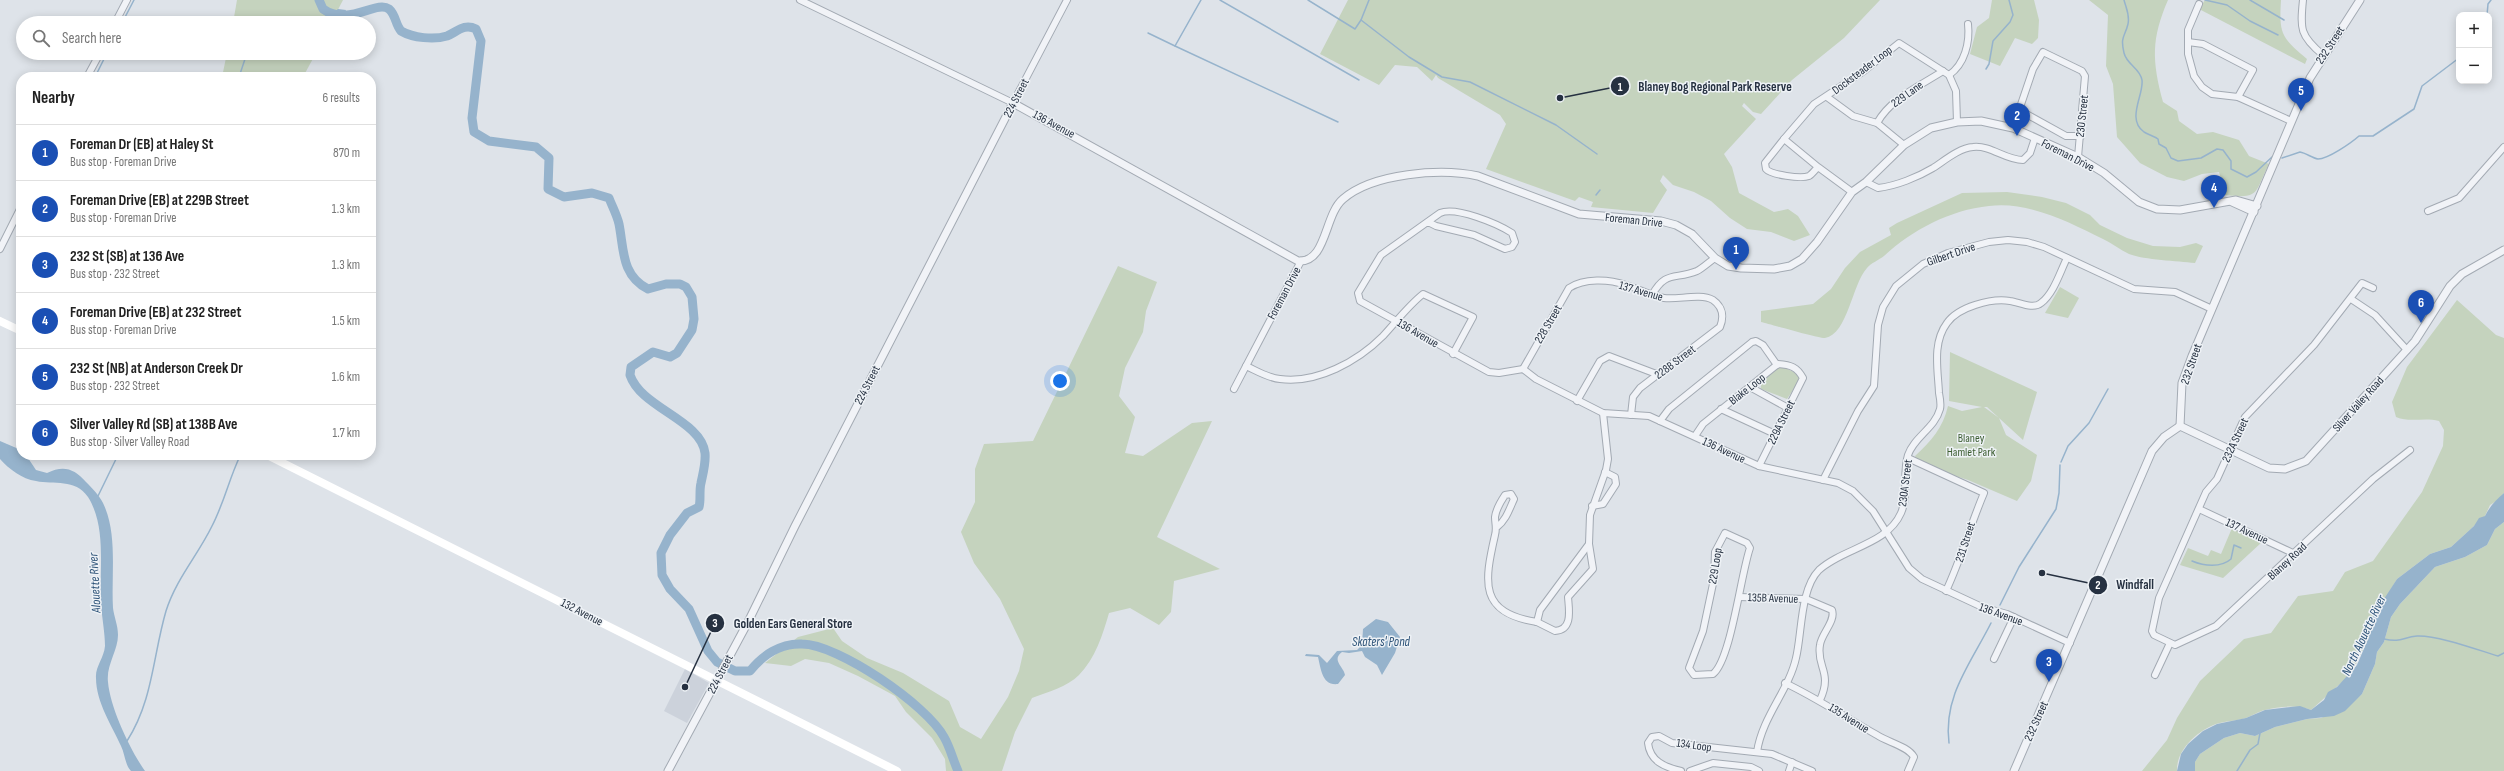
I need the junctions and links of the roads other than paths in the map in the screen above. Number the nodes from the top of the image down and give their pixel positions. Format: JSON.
{"nodes":[{"id":1,"x":127,"y":0,"type":"edge"},
{"id":2,"x":800,"y":0,"type":"edge"},
{"id":3,"x":1067,"y":0,"type":"edge"},
{"id":4,"x":2303,"y":0,"type":"edge"},
{"id":5,"x":2360,"y":0,"type":"edge"},
{"id":6,"x":2199,"y":4,"type":"dead end"},
{"id":7,"x":119,"y":16,"type":"edge"},
{"id":8,"x":1968,"y":24,"type":"dead end"},
{"id":9,"x":2188,"y":42,"type":"junction"},
{"id":10,"x":2323,"y":55,"type":"junction"},
{"id":11,"x":96,"y":60,"type":"edge"},
{"id":12,"x":1943,"y":71,"type":"junction"},
{"id":13,"x":90,"y":72,"type":"edge"},
{"id":14,"x":1949,"y":75,"type":"junction"},
{"id":15,"x":1828,"y":97,"type":"junction"},
{"id":16,"x":2238,"y":98,"type":"junction"},
{"id":17,"x":1013,"y":103,"type":"junction"},
{"id":18,"x":2019,"y":110,"type":"junction"},
{"id":19,"x":2291,"y":121,"type":"junction"},
{"id":20,"x":1957,"y":122,"type":"junction"},
{"id":21,"x":1877,"y":123,"type":"junction"},
{"id":22,"x":2013,"y":128,"type":"junction"},
{"id":23,"x":2081,"y":136,"type":"junction"},
{"id":24,"x":2035,"y":138,"type":"junction"},
{"id":25,"x":1784,"y":139,"type":"junction"},
{"id":26,"x":1904,"y":145,"type":"junction"},
{"id":27,"x":2504,"y":147,"type":"edge"},
{"id":28,"x":2078,"y":157,"type":"junction"},
{"id":29,"x":1818,"y":167,"type":"junction"},
{"id":30,"x":1866,"y":182,"type":"junction"},
{"id":31,"x":1852,"y":192,"type":"junction"},
{"id":32,"x":2255,"y":209,"type":"junction"},
{"id":33,"x":2428,"y":211,"type":"dead end"},
{"id":34,"x":16,"y":217,"type":"edge"},
{"id":35,"x":1428,"y":222,"type":"junction"},
{"id":36,"x":0,"y":248,"type":"edge"},
{"id":37,"x":2504,"y":250,"type":"edge"},
{"id":38,"x":1715,"y":258,"type":"junction"},
{"id":39,"x":2067,"y":258,"type":"junction"},
{"id":40,"x":1301,"y":261,"type":"junction"},
{"id":41,"x":1577,"y":283,"type":"joint"},
{"id":42,"x":2373,"y":288,"type":"dead end"},
{"id":43,"x":1652,"y":295,"type":"junction"},
{"id":44,"x":2351,"y":299,"type":"junction"},
{"id":45,"x":2212,"y":309,"type":"junction"},
{"id":46,"x":1722,"y":312,"type":"joint"},
{"id":47,"x":1395,"y":320,"type":"junction"},
{"id":48,"x":0,"y":321,"type":"edge"},
{"id":49,"x":16,"y":329,"type":"edge"},
{"id":50,"x":2407,"y":350,"type":"junction"},
{"id":51,"x":1453,"y":354,"type":"junction"},
{"id":52,"x":1777,"y":365,"type":"junction"},
{"id":53,"x":1246,"y":366,"type":"junction"},
{"id":54,"x":1522,"y":369,"type":"junction"},
{"id":55,"x":1658,"y":375,"type":"junction"},
{"id":56,"x":1803,"y":378,"type":"joint"},
{"id":57,"x":1750,"y":388,"type":"junction"},
{"id":58,"x":1234,"y":389,"type":"dead end"},
{"id":59,"x":1577,"y":401,"type":"junction"},
{"id":60,"x":1788,"y":408,"type":"junction"},
{"id":61,"x":1721,"y":409,"type":"junction"},
{"id":62,"x":1603,"y":413,"type":"junction"},
{"id":63,"x":1631,"y":415,"type":"junction"},
{"id":64,"x":1660,"y":421,"type":"junction"},
{"id":65,"x":2180,"y":426,"type":"junction"},
{"id":66,"x":1775,"y":434,"type":"junction"},
{"id":67,"x":1695,"y":436,"type":"junction"},
{"id":68,"x":2410,"y":450,"type":"dead end"},
{"id":69,"x":2230,"y":451,"type":"junction"},
{"id":70,"x":1908,"y":458,"type":"junction"},
{"id":71,"x":277,"y":460,"type":"edge"},
{"id":72,"x":1759,"y":466,"type":"junction"},
{"id":73,"x":1605,"y":472,"type":"junction"},
{"id":74,"x":1823,"y":480,"type":"junction"},
{"id":75,"x":1592,"y":506,"type":"junction"},
{"id":76,"x":2199,"y":509,"type":"junction"},
{"id":77,"x":1497,"y":527,"type":"junction"},
{"id":78,"x":1885,"y":533,"type":"junction"},
{"id":79,"x":1589,"y":544,"type":"junction"},
{"id":80,"x":2295,"y":554,"type":"junction"},
{"id":81,"x":1946,"y":591,"type":"junction"},
{"id":82,"x":1739,"y":597,"type":"junction"},
{"id":83,"x":1806,"y":599,"type":"junction"},
{"id":84,"x":2014,"y":617,"type":"junction"},
{"id":85,"x":1536,"y":622,"type":"junction"},
{"id":86,"x":2070,"y":643,"type":"junction"},
{"id":87,"x":2170,"y":643,"type":"junction"},
{"id":88,"x":1994,"y":659,"type":"dead end"},
{"id":89,"x":2156,"y":675,"type":"dead end"},
{"id":90,"x":719,"y":677,"type":"junction"},
{"id":91,"x":1785,"y":683,"type":"junction"},
{"id":92,"x":1820,"y":700,"type":"junction"},
{"id":93,"x":1757,"y":752,"type":"junction"},
{"id":94,"x":1792,"y":762,"type":"junction"},
{"id":95,"x":668,"y":771,"type":"edge"},
{"id":96,"x":897,"y":771,"type":"edge"},
{"id":97,"x":1681,"y":771,"type":"edge"},
{"id":98,"x":1690,"y":771,"type":"edge"},
{"id":99,"x":1759,"y":771,"type":"edge"},
{"id":100,"x":1789,"y":771,"type":"edge"},
{"id":101,"x":1812,"y":771,"type":"edge"},
{"id":102,"x":1908,"y":771,"type":"edge"},
{"id":103,"x":2014,"y":771,"type":"edge"}],
"edges":[{"from":1,"to":7,"type":"street"},
{"from":2,"to":17,"type":"street","name":"136 Avenue"},
{"from":3,"to":17,"type":"street","name":"224 Street"},
{"from":4,"to":10,"type":"street"},
{"from":5,"to":10,"type":"street","name":"232 Street"},
{"from":6,"to":9,"type":"street"},
{"from":8,"to":14,"type":"street"},
{"from":9,"to":16,"type":"street"},
{"from":9,"to":16,"type":"street"},
{"from":10,"to":19,"type":"street","name":"232 Street"},
{"from":11,"to":13,"type":"street"},
{"from":12,"to":14,"type":"street","name":"Docksteader Loop"},
{"from":12,"to":15,"type":"street","name":"Docksteader Loop"},
{"from":12,"to":21,"type":"street","name":"229 Lane"},
{"from":14,"to":20,"type":"street"},
{"from":15,"to":21,"type":"street"},
{"from":15,"to":25,"type":"street","name":"Docksteader Loop"},
{"from":16,"to":19,"type":"street"},
{"from":17,"to":40,"type":"street","name":"136 Avenue"},
{"from":17,"to":90,"type":"street","name":"224 Street"},
{"from":18,"to":22,"type":"street"},
{"from":18,"to":23,"type":"street"},
{"from":18,"to":23,"type":"street","name":"230 Street"},
{"from":19,"to":32,"type":"street","name":"232 Street"},
{"from":20,"to":22,"type":"street","name":"Foreman Drive"},
{"from":20,"to":26,"type":"street","name":"Foreman Drive"},
{"from":21,"to":26,"type":"street"},
{"from":22,"to":24,"type":"street","name":"Foreman Drive"},
{"from":23,"to":28,"type":"street","name":"230 Street"},
{"from":24,"to":28,"type":"street","name":"Foreman Drive"},
{"from":24,"to":30,"type":"street"},
{"from":25,"to":29,"type":"street"},
{"from":25,"to":29,"type":"street","name":"Docksteader Loop"},
{"from":26,"to":30,"type":"street","name":"Foreman Drive"},
{"from":27,"to":33,"type":"street"},
{"from":28,"to":32,"type":"street","name":"Foreman Drive"},
{"from":29,"to":31,"type":"street"},
{"from":30,"to":31,"type":"street","name":"Foreman Drive"},
{"from":31,"to":38,"type":"street","name":"Foreman Drive"},
{"from":32,"to":45,"type":"street","name":"232 Street"},
{"from":34,"to":36,"type":"street"},
{"from":35,"to":35,"type":"street"},
{"from":35,"to":47,"type":"street","name":"136 Avenue"},
{"from":37,"to":50,"type":"street","name":"Silver Valley Road"},
{"from":38,"to":40,"type":"street","name":"Foreman Drive"},
{"from":38,"to":43,"type":"street"},
{"from":39,"to":45,"type":"street","name":"Gilbert Drive"},
{"from":39,"to":70,"type":"street","name":"230A Street"},
{"from":39,"to":74,"type":"street","name":"Gilbert Drive"},
{"from":40,"to":53,"type":"street","name":"Foreman Drive"},
{"from":41,"to":43,"type":"street","name":"137 Avenue"},
{"from":41,"to":54,"type":"street","name":"228 Street"},
{"from":42,"to":44,"type":"street","name":"232A Street"},
{"from":43,"to":46,"type":"street","name":"137 Avenue"},
{"from":44,"to":50,"type":"street"},
{"from":44,"to":69,"type":"street","name":"232A Street"},
{"from":45,"to":65,"type":"street","name":"232 Street"},
{"from":46,"to":55,"type":"street","name":"228B Street"},
{"from":47,"to":51,"type":"street","name":"136 Avenue"},
{"from":47,"to":51,"type":"street"},
{"from":47,"to":53,"type":"street"},
{"from":48,"to":49,"type":"main road"},
{"from":50,"to":69,"type":"street","name":"Silver Valley Road"},
{"from":51,"to":54,"type":"street","name":"136 Avenue"},
{"from":52,"to":56,"type":"street","name":"Blake Loop"},
{"from":52,"to":57,"type":"street","name":"Blake Loop"},
{"from":52,"to":64,"type":"street"},
{"from":53,"to":58,"type":"street","name":"Foreman Drive"},
{"from":54,"to":59,"type":"street","name":"136 Avenue"},
{"from":55,"to":59,"type":"street"},
{"from":55,"to":63,"type":"street","name":"228B Street"},
{"from":56,"to":60,"type":"street","name":"229A Street"},
{"from":57,"to":60,"type":"street"},
{"from":57,"to":61,"type":"street","name":"Blake Loop"},
{"from":59,"to":62,"type":"street","name":"136 Avenue"},
{"from":60,"to":66,"type":"street","name":"229A Street"},
{"from":61,"to":66,"type":"street"},
{"from":61,"to":67,"type":"street","name":"Blake Loop"},
{"from":62,"to":63,"type":"street","name":"136 Avenue"},
{"from":62,"to":73,"type":"street"},
{"from":63,"to":64,"type":"street","name":"136 Avenue"},
{"from":64,"to":67,"type":"street","name":"136 Avenue"},
{"from":65,"to":69,"type":"street","name":"Silver Valley Road"},
{"from":65,"to":86,"type":"street","name":"232 Street"},
{"from":66,"to":72,"type":"street","name":"229A Street"},
{"from":67,"to":72,"type":"street","name":"136 Avenue"},
{"from":68,"to":80,"type":"street","name":"Blaney Road"},
{"from":69,"to":76,"type":"street","name":"232A Street"},
{"from":70,"to":78,"type":"street","name":"230A Street"},
{"from":70,"to":81,"type":"street","name":"231 Street"},
{"from":71,"to":90,"type":"main road","name":"132 Avenue"},
{"from":72,"to":74,"type":"street","name":"136 Avenue"},
{"from":73,"to":75,"type":"street"},
{"from":73,"to":75,"type":"street"},
{"from":74,"to":78,"type":"street","name":"136 Avenue"},
{"from":75,"to":79,"type":"street"},
{"from":76,"to":80,"type":"street","name":"137 Avenue"},
{"from":76,"to":87,"type":"street","name":"232A Street"},
{"from":77,"to":77,"type":"street"},
{"from":77,"to":85,"type":"street"},
{"from":78,"to":81,"type":"street","name":"136 Avenue"},
{"from":78,"to":83,"type":"street","name":"230A Street"},
{"from":79,"to":85,"type":"street"},
{"from":79,"to":85,"type":"street"},
{"from":80,"to":87,"type":"street","name":"Blaney Road"},
{"from":81,"to":84,"type":"street","name":"136 Avenue"},
{"from":82,"to":82,"type":"street","name":"229 Loop"},
{"from":82,"to":83,"type":"street","name":"135B Avenue"},
{"from":83,"to":91,"type":"street","name":"230A Street"},
{"from":83,"to":92,"type":"street","name":"135B Avenue"},
{"from":84,"to":86,"type":"street","name":"136 Avenue"},
{"from":84,"to":88,"type":"street"},
{"from":86,"to":103,"type":"street","name":"232 Street"},
{"from":87,"to":89,"type":"street"},
{"from":90,"to":95,"type":"street","name":"224 Street"},
{"from":90,"to":96,"type":"main road","name":"132 Avenue"},
{"from":91,"to":92,"type":"street","name":"135 Avenue"},
{"from":91,"to":93,"type":"street","name":"230A Street"},
{"from":92,"to":102,"type":"street","name":"135 Avenue"},
{"from":93,"to":94,"type":"street","name":"134 Loop"},
{"from":93,"to":97,"type":"street","name":"134 Loop"},
{"from":94,"to":100,"type":"street"},
{"from":94,"to":101,"type":"street","name":"134 Loop"},
{"from":98,"to":99,"type":"street","name":"134 Loop"}]}
